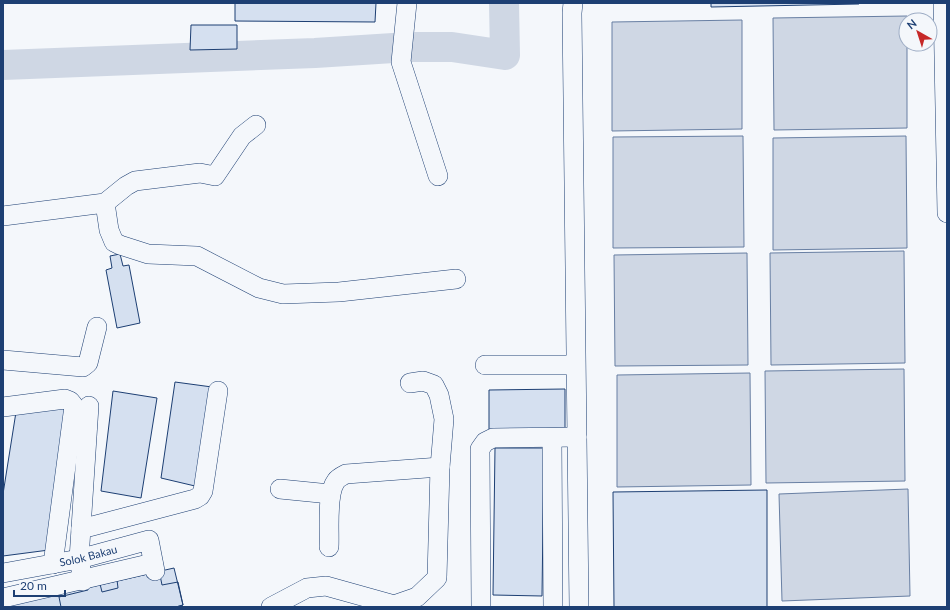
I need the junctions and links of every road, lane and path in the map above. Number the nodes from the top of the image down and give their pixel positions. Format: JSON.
{"nodes":[{"id":1,"x":408,"y":3,"type":"edge"},
{"id":2,"x":573,"y":3,"type":"edge"},
{"id":3,"x":943,"y":3,"type":"edge"},
{"id":4,"x":256,"y":125,"type":"dead end"},
{"id":5,"x":438,"y":176,"type":"dead end"},
{"id":6,"x":105,"y":203,"type":"junction"},
{"id":7,"x":947,"y":213,"type":"edge"},
{"id":8,"x":3,"y":216,"type":"edge"},
{"id":9,"x":456,"y":278,"type":"dead end"},
{"id":10,"x":97,"y":327,"type":"dead end"},
{"id":11,"x":3,"y":360,"type":"edge"},
{"id":12,"x":485,"y":365,"type":"dead end"},
{"id":13,"x":575,"y":365,"type":"junction"},
{"id":14,"x":410,"y":384,"type":"dead end"},
{"id":15,"x":218,"y":390,"type":"dead end"},
{"id":16,"x":89,"y":406,"type":"dead end"},
{"id":17,"x":3,"y":407,"type":"edge"},
{"id":18,"x":577,"y":437,"type":"junction"},
{"id":19,"x":552,"y":438,"type":"junction"},
{"id":20,"x":440,"y":467,"type":"junction"},
{"id":21,"x":280,"y":489,"type":"dead end"},
{"id":22,"x":330,"y":494,"type":"junction"},
{"id":23,"x":81,"y":529,"type":"junction"},
{"id":24,"x":553,"y":537,"type":"junction"},
{"id":25,"x":578,"y":537,"type":"junction"},
{"id":26,"x":329,"y":547,"type":"dead end"},
{"id":27,"x":79,"y":559,"type":"junction"},
{"id":28,"x":53,"y":564,"type":"junction"},
{"id":29,"x":3,"y":573,"type":"edge"},
{"id":30,"x":83,"y":581,"type":"junction"},
{"id":31,"x":3,"y":598,"type":"edge"},
{"id":32,"x":271,"y":607,"type":"edge"},
{"id":33,"x":481,"y":607,"type":"edge"},
{"id":34,"x":554,"y":607,"type":"edge"},
{"id":35,"x":578,"y":607,"type":"edge"}],
"edges":[{"from":1,"to":5,"type":"street"},
{"from":2,"to":13,"type":"street"},
{"from":3,"to":7,"type":"street"},
{"from":4,"to":6,"type":"street"},
{"from":6,"to":8,"type":"street"},
{"from":6,"to":9,"type":"street"},
{"from":10,"to":11,"type":"street"},
{"from":12,"to":13,"type":"street"},
{"from":13,"to":18,"type":"street"},
{"from":14,"to":20,"type":"street"},
{"from":15,"to":23,"type":"street"},
{"from":16,"to":23,"type":"street"},
{"from":17,"to":28,"type":"street"},
{"from":18,"to":19,"type":"street"},
{"from":18,"to":25,"type":"street"},
{"from":19,"to":24,"type":"street"},
{"from":19,"to":33,"type":"street"},
{"from":20,"to":22,"type":"street"},
{"from":20,"to":32,"type":"street"},
{"from":21,"to":22,"type":"street"},
{"from":22,"to":26,"type":"street"},
{"from":23,"to":27,"type":"street"},
{"from":24,"to":25,"type":"street"},
{"from":24,"to":34,"type":"street"},
{"from":25,"to":35,"type":"street"},
{"from":27,"to":28,"type":"street","name":"Solok Bakau"},
{"from":27,"to":30,"type":"street"},
{"from":27,"to":30,"type":"street","name":"Solok Bakau"},
{"from":28,"to":29,"type":"street","name":"Solok Bakau"},
{"from":30,"to":31,"type":"street"}]}
